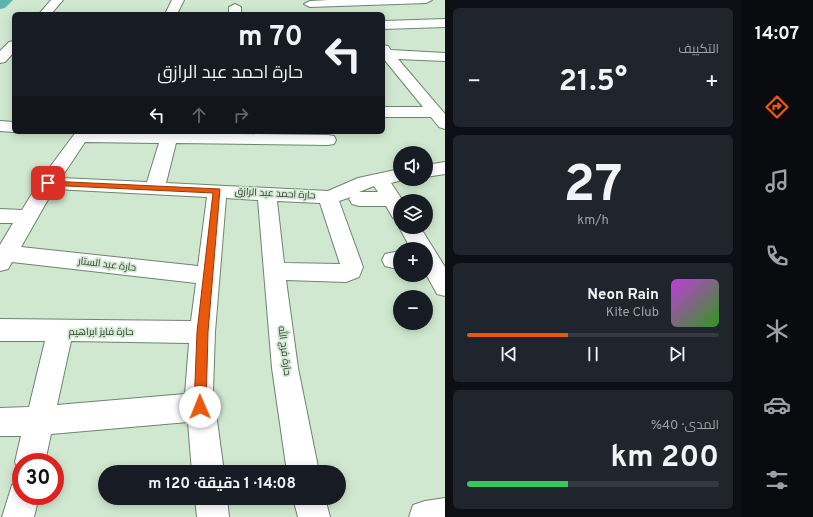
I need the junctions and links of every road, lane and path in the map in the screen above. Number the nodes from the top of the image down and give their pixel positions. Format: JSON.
{"nodes":[{"id":1,"x":57,"y":0,"type":"edge"},
{"id":2,"x":178,"y":0,"type":"edge"},
{"id":3,"x":419,"y":0,"type":"edge"},
{"id":4,"x":310,"y":4,"type":"dead end"},
{"id":5,"x":356,"y":8,"type":"edge"},
{"id":6,"x":47,"y":12,"type":"edge"},
{"id":7,"x":172,"y":12,"type":"edge"},
{"id":8,"x":333,"y":12,"type":"edge"},
{"id":9,"x":433,"y":23,"type":"junction"},
{"id":10,"x":385,"y":25,"type":"edge"},
{"id":11,"x":443,"y":28,"type":"edge"},
{"id":12,"x":12,"y":49,"type":"edge"},
{"id":13,"x":385,"y":52,"type":"edge"},
{"id":14,"x":385,"y":53,"type":"edge"},
{"id":15,"x":445,"y":57,"type":"edge"},
{"id":16,"x":0,"y":58,"type":"edge"},
{"id":17,"x":385,"y":70,"type":"edge"},
{"id":18,"x":399,"y":70,"type":"junction"},
{"id":19,"x":445,"y":99,"type":"edge"},
{"id":20,"x":385,"y":112,"type":"edge"},
{"id":21,"x":435,"y":112,"type":"edge"},
{"id":22,"x":0,"y":126,"type":"edge"},
{"id":23,"x":12,"y":127,"type":"edge"},
{"id":24,"x":80,"y":134,"type":"edge"},
{"id":25,"x":169,"y":136,"type":"edge"},
{"id":26,"x":328,"y":140,"type":"dead end"},
{"id":27,"x":445,"y":168,"type":"edge"},
{"id":28,"x":433,"y":170,"type":"edge"},
{"id":29,"x":393,"y":176,"type":"edge"},
{"id":30,"x":379,"y":178,"type":"junction"},
{"id":31,"x":48,"y":183,"type":"junction"},
{"id":32,"x":155,"y":188,"type":"junction"},
{"id":33,"x":217,"y":191,"type":"junction"},
{"id":34,"x":267,"y":194,"type":"junction"},
{"id":35,"x":328,"y":197,"type":"junction"},
{"id":36,"x":359,"y":199,"type":"dead end"},
{"id":37,"x":393,"y":201,"type":"edge"},
{"id":38,"x":393,"y":205,"type":"edge"},
{"id":39,"x":0,"y":216,"type":"edge"},
{"id":40,"x":27,"y":217,"type":"junction"},
{"id":41,"x":3,"y":258,"type":"edge"},
{"id":42,"x":433,"y":266,"type":"edge"},
{"id":43,"x":274,"y":270,"type":"junction"},
{"id":44,"x":208,"y":276,"type":"junction"},
{"id":45,"x":444,"y":282,"type":"edge"},
{"id":46,"x":0,"y":330,"type":"edge"},
{"id":47,"x":60,"y":332,"type":"junction"},
{"id":48,"x":202,"y":332,"type":"junction"},
{"id":49,"x":200,"y":407,"type":"junction"},
{"id":50,"x":40,"y":421,"type":"junction"},
{"id":51,"x":0,"y":422,"type":"edge"},
{"id":52,"x":32,"y":453,"type":"edge"},
{"id":53,"x":207,"y":465,"type":"edge"},
{"id":54,"x":301,"y":465,"type":"edge"},
{"id":55,"x":20,"y":505,"type":"edge"},
{"id":56,"x":212,"y":505,"type":"edge"},
{"id":57,"x":311,"y":505,"type":"edge"},
{"id":58,"x":445,"y":514,"type":"edge"},
{"id":59,"x":18,"y":517,"type":"edge"},
{"id":60,"x":213,"y":517,"type":"edge"},
{"id":61,"x":314,"y":517,"type":"edge"},
{"id":62,"x":425,"y":517,"type":"edge"}],
"edges":[{"from":1,"to":6,"type":"street"},
{"from":2,"to":7,"type":"street"},
{"from":3,"to":5,"type":"street"},
{"from":3,"to":9,"type":"street"},
{"from":4,"to":5,"type":"street"},
{"from":5,"to":8,"type":"street"},
{"from":9,"to":10,"type":"street"},
{"from":9,"to":11,"type":"street"},
{"from":12,"to":16,"type":"street"},
{"from":13,"to":15,"type":"street"},
{"from":14,"to":18,"type":"street"},
{"from":17,"to":18,"type":"street"},
{"from":18,"to":21,"type":"street"},
{"from":19,"to":21,"type":"street"},
{"from":20,"to":21,"type":"street"},
{"from":22,"to":23,"type":"street"},
{"from":24,"to":25,"type":"street"},
{"from":24,"to":31,"type":"street"},
{"from":25,"to":26,"type":"street"},
{"from":25,"to":32,"type":"street"},
{"from":27,"to":28,"type":"street"},
{"from":29,"to":30,"type":"street","name":"حارة احمد عبد الرازق"},
{"from":30,"to":35,"type":"street","name":"حارة احمد عبد الرازق"},
{"from":30,"to":37,"type":"street"},
{"from":31,"to":32,"type":"street","name":"حارة احمد عبد الرازق"},
{"from":31,"to":40,"type":"street"},
{"from":32,"to":33,"type":"street","name":"حارة احمد عبد الرازق"},
{"from":33,"to":34,"type":"street","name":"حارة احمد عبد الرازق"},
{"from":33,"to":44,"type":"street"},
{"from":34,"to":35,"type":"street","name":"حارة احمد عبد الرازق"},
{"from":34,"to":43,"type":"street","name":"حارة فرج الله"},
{"from":35,"to":43,"type":"street"},
{"from":36,"to":38,"type":"street"},
{"from":39,"to":40,"type":"street"},
{"from":40,"to":41,"type":"street"},
{"from":41,"to":44,"type":"street","name":"حارة عبد الستار"},
{"from":42,"to":45,"type":"street"},
{"from":43,"to":54,"type":"street","name":"حارة فرج الله"},
{"from":44,"to":48,"type":"street"},
{"from":46,"to":47,"type":"street","name":"حارة فايز ابراهيم"},
{"from":47,"to":48,"type":"street","name":"حارة فايز ابراهيم"},
{"from":47,"to":50,"type":"street"},
{"from":48,"to":49,"type":"street"},
{"from":49,"to":50,"type":"street"},
{"from":49,"to":53,"type":"street"},
{"from":50,"to":51,"type":"street"},
{"from":50,"to":52,"type":"street"},
{"from":55,"to":59,"type":"street"},
{"from":56,"to":60,"type":"street"},
{"from":57,"to":61,"type":"street"},
{"from":58,"to":62,"type":"street"}]}
